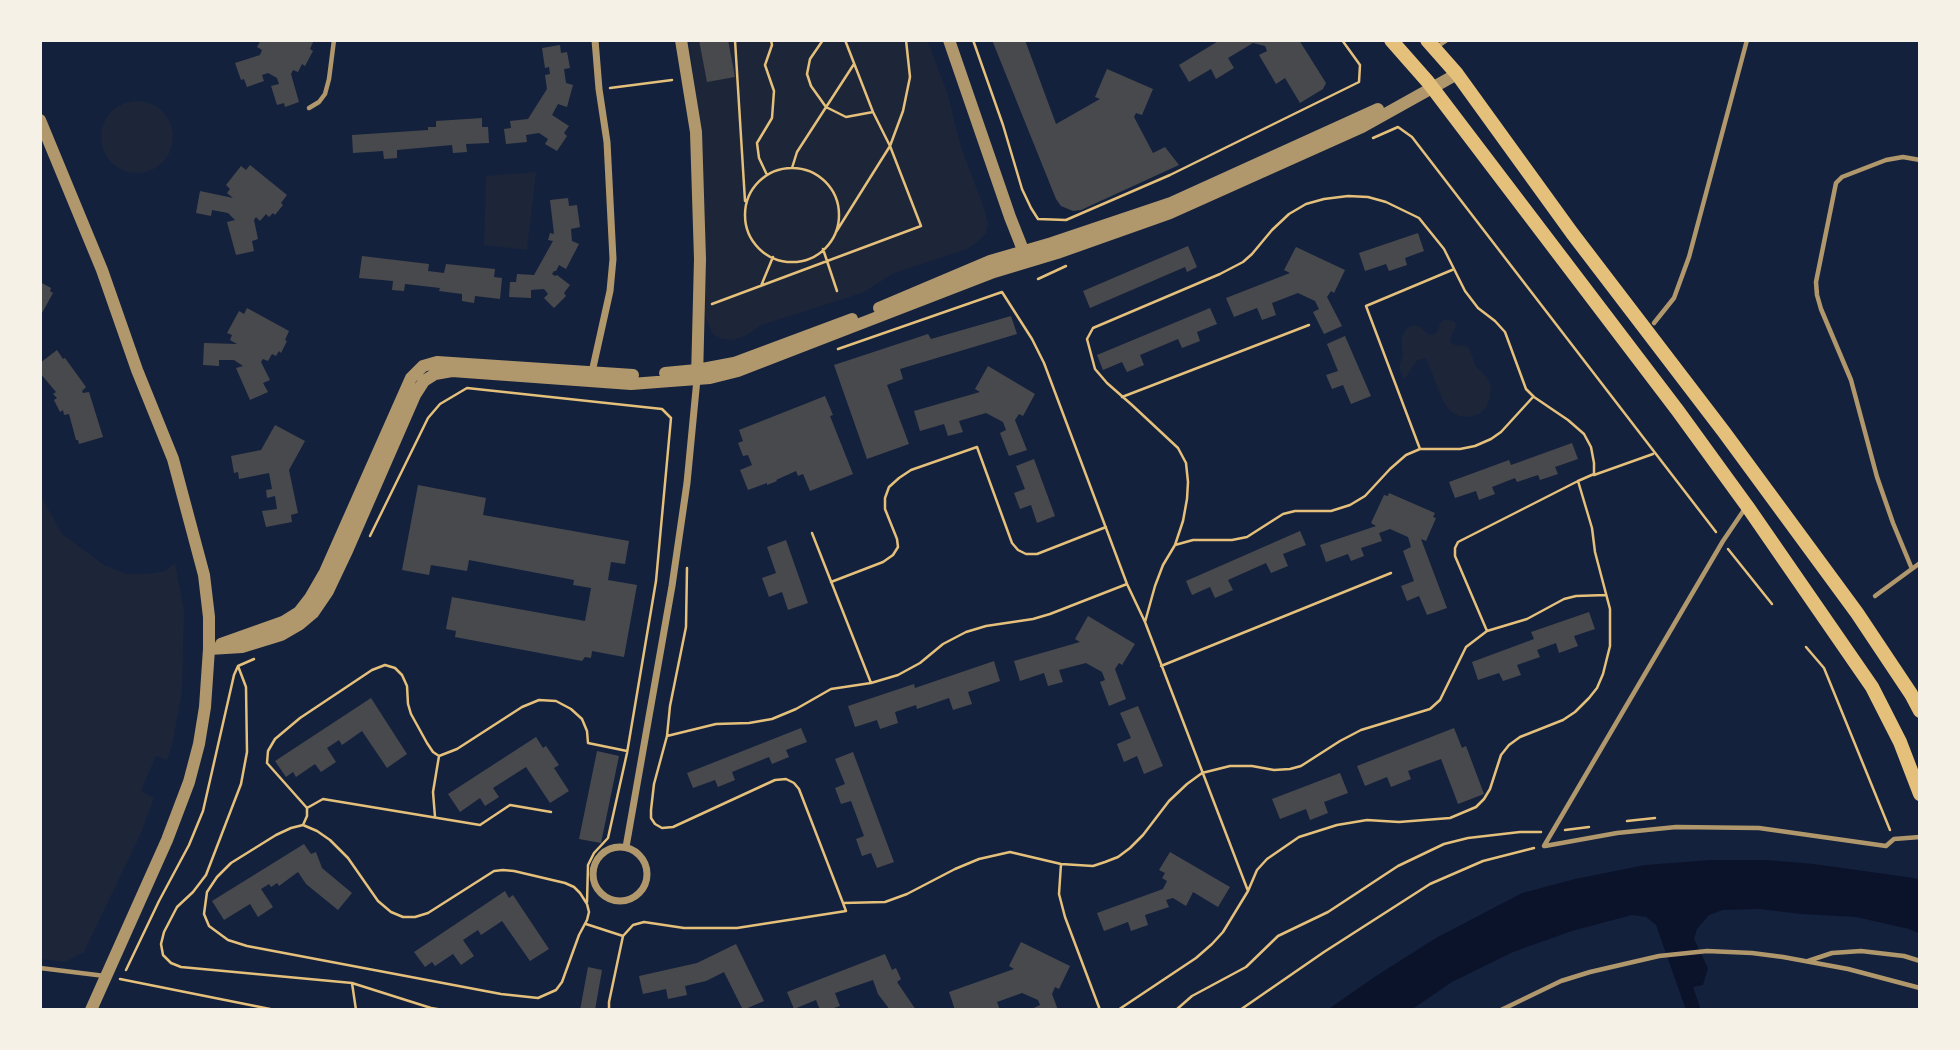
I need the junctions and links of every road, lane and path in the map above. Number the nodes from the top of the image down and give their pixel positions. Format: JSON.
{"nodes":[{"id":1,"x":334,"y":40,"type":"edge"},
{"id":2,"x":595,"y":40,"type":"edge"},
{"id":3,"x":681,"y":40,"type":"edge"},
{"id":4,"x":735,"y":40,"type":"edge"},
{"id":5,"x":771,"y":40,"type":"edge"},
{"id":6,"x":823,"y":40,"type":"edge"},
{"id":7,"x":845,"y":40,"type":"edge"},
{"id":8,"x":906,"y":40,"type":"edge"},
{"id":9,"x":949,"y":40,"type":"edge"},
{"id":10,"x":974,"y":40,"type":"edge"},
{"id":11,"x":1342,"y":40,"type":"edge"},
{"id":12,"x":1391,"y":40,"type":"edge"},
{"id":13,"x":1447,"y":40,"type":"edge"},
{"id":14,"x":1747,"y":40,"type":"edge"},
{"id":15,"x":1431,"y":45,"type":"edge"},
{"id":16,"x":854,"y":64,"type":"junction"},
{"id":17,"x":1454,"y":71,"type":"junction"},
{"id":18,"x":687,"y":78,"type":"junction"},
{"id":19,"x":1430,"y":85,"type":"junction"},
{"id":20,"x":600,"y":89,"type":"junction"},
{"id":21,"x":826,"y":107,"type":"junction"},
{"id":22,"x":309,"y":108,"type":"dead end"},
{"id":23,"x":873,"y":113,"type":"junction"},
{"id":24,"x":40,"y":120,"type":"edge"},
{"id":25,"x":1398,"y":127,"type":"dead end"},
{"id":26,"x":890,"y":146,"type":"junction"},
{"id":27,"x":1920,"y":160,"type":"edge"},
{"id":28,"x":792,"y":168,"type":"junction"},
{"id":29,"x":767,"y":176,"type":"junction"},
{"id":30,"x":746,"y":205,"type":"junction"},
{"id":31,"x":833,"y":237,"type":"junction"},
{"id":32,"x":823,"y":249,"type":"junction"},
{"id":33,"x":1026,"y":256,"type":"junction"},
{"id":34,"x":773,"y":257,"type":"junction"},
{"id":35,"x":827,"y":262,"type":"junction"},
{"id":36,"x":1453,"y":270,"type":"junction"},
{"id":37,"x":761,"y":286,"type":"junction"},
{"id":38,"x":837,"y":291,"type":"dead end"},
{"id":39,"x":706,"y":307,"type":"dead end"},
{"id":40,"x":1654,"y":323,"type":"dead end"},
{"id":41,"x":1309,"y":326,"type":"dead end"},
{"id":42,"x":837,"y":349,"type":"dead end"},
{"id":43,"x":697,"y":374,"type":"junction"},
{"id":44,"x":592,"y":378,"type":"junction"},
{"id":45,"x":1122,"y":397,"type":"junction"},
{"id":46,"x":1534,"y":397,"type":"junction"},
{"id":47,"x":1420,"y":449,"type":"junction"},
{"id":48,"x":1655,"y":453,"type":"junction"},
{"id":49,"x":1578,"y":481,"type":"junction"},
{"id":50,"x":1747,"y":506,"type":"junction"},
{"id":51,"x":1106,"y":527,"type":"junction"},
{"id":52,"x":811,"y":533,"type":"dead end"},
{"id":53,"x":368,"y":541,"type":"dead end"},
{"id":54,"x":1723,"y":541,"type":"junction"},
{"id":55,"x":1175,"y":545,"type":"junction"},
{"id":56,"x":688,"y":559,"type":"dead end"},
{"id":57,"x":1920,"y":564,"type":"edge"},
{"id":58,"x":1912,"y":569,"type":"junction"},
{"id":59,"x":1391,"y":573,"type":"dead end"},
{"id":60,"x":831,"y":582,"type":"junction"},
{"id":61,"x":1127,"y":584,"type":"junction"},
{"id":62,"x":1606,"y":595,"type":"junction"},
{"id":63,"x":1875,"y":596,"type":"dead end"},
{"id":64,"x":1772,"y":604,"type":"dead end"},
{"id":65,"x":1145,"y":622,"type":"junction"},
{"id":66,"x":1487,"y":631,"type":"junction"},
{"id":67,"x":1806,"y":646,"type":"dead end"},
{"id":68,"x":209,"y":649,"type":"junction"},
{"id":69,"x":263,"y":655,"type":"dead end"},
{"id":70,"x":1161,"y":666,"type":"junction"},
{"id":71,"x":871,"y":683,"type":"junction"},
{"id":72,"x":1920,"y":711,"type":"edge"},
{"id":73,"x":667,"y":736,"type":"junction"},
{"id":74,"x":627,"y":751,"type":"junction"},
{"id":75,"x":439,"y":756,"type":"junction"},
{"id":76,"x":1202,"y":773,"type":"junction"},
{"id":77,"x":1920,"y":794,"type":"edge"},
{"id":78,"x":307,"y":807,"type":"junction"},
{"id":79,"x":551,"y":812,"type":"dead end"},
{"id":80,"x":435,"y":817,"type":"junction"},
{"id":81,"x":1656,"y":818,"type":"dead end"},
{"id":82,"x":1622,"y":821,"type":"dead end"},
{"id":83,"x":303,"y":825,"type":"junction"},
{"id":84,"x":1599,"y":825,"type":"dead end"},
{"id":85,"x":1552,"y":832,"type":"junction"},
{"id":86,"x":1920,"y":837,"type":"edge"},
{"id":87,"x":1894,"y":839,"type":"junction"},
{"id":88,"x":1544,"y":846,"type":"junction"},
{"id":89,"x":626,"y":847,"type":"junction"},
{"id":90,"x":1060,"y":864,"type":"junction"},
{"id":91,"x":1248,"y":891,"type":"junction"},
{"id":92,"x":843,"y":903,"type":"junction"},
{"id":93,"x":588,"y":907,"type":"junction"},
{"id":94,"x":585,"y":924,"type":"junction"},
{"id":95,"x":623,"y":936,"type":"junction"},
{"id":96,"x":1808,"y":961,"type":"junction"},
{"id":97,"x":1920,"y":961,"type":"edge"},
{"id":98,"x":40,"y":968,"type":"edge"},
{"id":99,"x":105,"y":980,"type":"junction"},
{"id":100,"x":352,"y":983,"type":"junction"},
{"id":101,"x":1920,"y":988,"type":"edge"},
{"id":102,"x":91,"y":1010,"type":"edge"},
{"id":103,"x":275,"y":1010,"type":"edge"},
{"id":104,"x":356,"y":1010,"type":"edge"},
{"id":105,"x":443,"y":1010,"type":"edge"},
{"id":106,"x":609,"y":1010,"type":"edge"},
{"id":107,"x":1100,"y":1010,"type":"edge"},
{"id":108,"x":1118,"y":1010,"type":"edge"},
{"id":109,"x":1176,"y":1010,"type":"edge"},
{"id":110,"x":1240,"y":1010,"type":"edge"},
{"id":111,"x":1501,"y":1010,"type":"edge"}],
"edges":[{"from":1,"to":22,"type":"lane"},
{"from":2,"to":20,"type":"street"},
{"from":3,"to":18,"type":"street"},
{"from":4,"to":30,"type":"path"},
{"from":5,"to":29,"type":"path"},
{"from":6,"to":21,"type":"path"},
{"from":7,"to":16,"type":"path"},
{"from":8,"to":26,"type":"path"},
{"from":9,"to":33,"type":"street"},
{"from":10,"to":11,"type":"path"},
{"from":12,"to":19,"type":"main road"},
{"from":13,"to":15,"type":"lane"},
{"from":14,"to":40,"type":"lane"},
{"from":15,"to":17,"type":"main road"},
{"from":16,"to":21,"type":"path"},
{"from":16,"to":23,"type":"path"},
{"from":17,"to":19,"type":"street"},
{"from":17,"to":72,"type":"main road"},
{"from":18,"to":20,"type":"path"},
{"from":18,"to":43,"type":"street"},
{"from":19,"to":33,"type":"street"},
{"from":19,"to":50,"type":"main road"},
{"from":20,"to":44,"type":"street"},
{"from":21,"to":23,"type":"path"},
{"from":21,"to":28,"type":"path"},
{"from":23,"to":26,"type":"path"},
{"from":24,"to":68,"type":"street"},
{"from":25,"to":48,"type":"path"},
{"from":26,"to":31,"type":"path"},
{"from":26,"to":35,"type":"path"},
{"from":27,"to":58,"type":"lane"},
{"from":28,"to":29,"type":"path"},
{"from":28,"to":31,"type":"path"},
{"from":29,"to":30,"type":"path"},
{"from":30,"to":34,"type":"path"},
{"from":31,"to":32,"type":"path"},
{"from":32,"to":34,"type":"path"},
{"from":32,"to":35,"type":"path"},
{"from":33,"to":43,"type":"street"},
{"from":34,"to":37,"type":"path"},
{"from":35,"to":37,"type":"path"},
{"from":35,"to":38,"type":"path"},
{"from":36,"to":45,"type":"path"},
{"from":36,"to":46,"type":"path"},
{"from":36,"to":47,"type":"path"},
{"from":37,"to":39,"type":"path"},
{"from":41,"to":45,"type":"path"},
{"from":42,"to":51,"type":"path"},
{"from":43,"to":44,"type":"street"},
{"from":43,"to":89,"type":"street"},
{"from":44,"to":68,"type":"street"},
{"from":45,"to":55,"type":"path"},
{"from":46,"to":47,"type":"path"},
{"from":46,"to":49,"type":"path"},
{"from":47,"to":55,"type":"path"},
{"from":48,"to":49,"type":"path"},
{"from":48,"to":54,"type":"path"},
{"from":49,"to":62,"type":"path"},
{"from":49,"to":66,"type":"path"},
{"from":50,"to":54,"type":"lane"},
{"from":50,"to":77,"type":"main road"},
{"from":51,"to":60,"type":"path"},
{"from":51,"to":61,"type":"path"},
{"from":52,"to":60,"type":"path"},
{"from":53,"to":74,"type":"path"},
{"from":54,"to":64,"type":"path"},
{"from":54,"to":85,"type":"lane"},
{"from":55,"to":65,"type":"path"},
{"from":56,"to":73,"type":"path"},
{"from":57,"to":58,"type":"lane"},
{"from":58,"to":63,"type":"lane"},
{"from":59,"to":70,"type":"path"},
{"from":60,"to":71,"type":"path"},
{"from":61,"to":65,"type":"path"},
{"from":61,"to":71,"type":"path"},
{"from":62,"to":66,"type":"path"},
{"from":62,"to":91,"type":"path"},
{"from":65,"to":70,"type":"path"},
{"from":66,"to":76,"type":"path"},
{"from":67,"to":87,"type":"path"},
{"from":68,"to":99,"type":"street"},
{"from":69,"to":100,"type":"path"},
{"from":70,"to":76,"type":"path"},
{"from":71,"to":73,"type":"path"},
{"from":73,"to":92,"type":"path"},
{"from":74,"to":75,"type":"path"},
{"from":74,"to":93,"type":"path"},
{"from":75,"to":78,"type":"path"},
{"from":75,"to":80,"type":"path"},
{"from":76,"to":90,"type":"path"},
{"from":76,"to":91,"type":"path"},
{"from":78,"to":80,"type":"path"},
{"from":78,"to":83,"type":"path"},
{"from":79,"to":80,"type":"path"},
{"from":81,"to":82,"type":"path"},
{"from":83,"to":93,"type":"path"},
{"from":83,"to":94,"type":"path"},
{"from":84,"to":85,"type":"path"},
{"from":85,"to":88,"type":"lane"},
{"from":85,"to":109,"type":"path"},
{"from":86,"to":87,"type":"lane"},
{"from":87,"to":88,"type":"lane"},
{"from":88,"to":110,"type":"path"},
{"from":89,"to":89,"type":"street"},
{"from":90,"to":92,"type":"path"},
{"from":90,"to":107,"type":"path"},
{"from":91,"to":108,"type":"path"},
{"from":92,"to":95,"type":"path"},
{"from":93,"to":94,"type":"path"},
{"from":94,"to":95,"type":"path"},
{"from":95,"to":106,"type":"path"},
{"from":96,"to":97,"type":"lane"},
{"from":96,"to":101,"type":"lane"},
{"from":96,"to":111,"type":"lane"},
{"from":98,"to":99,"type":"lane"},
{"from":99,"to":102,"type":"street"},
{"from":99,"to":103,"type":"path"},
{"from":100,"to":104,"type":"path"},
{"from":100,"to":105,"type":"path"}]}
